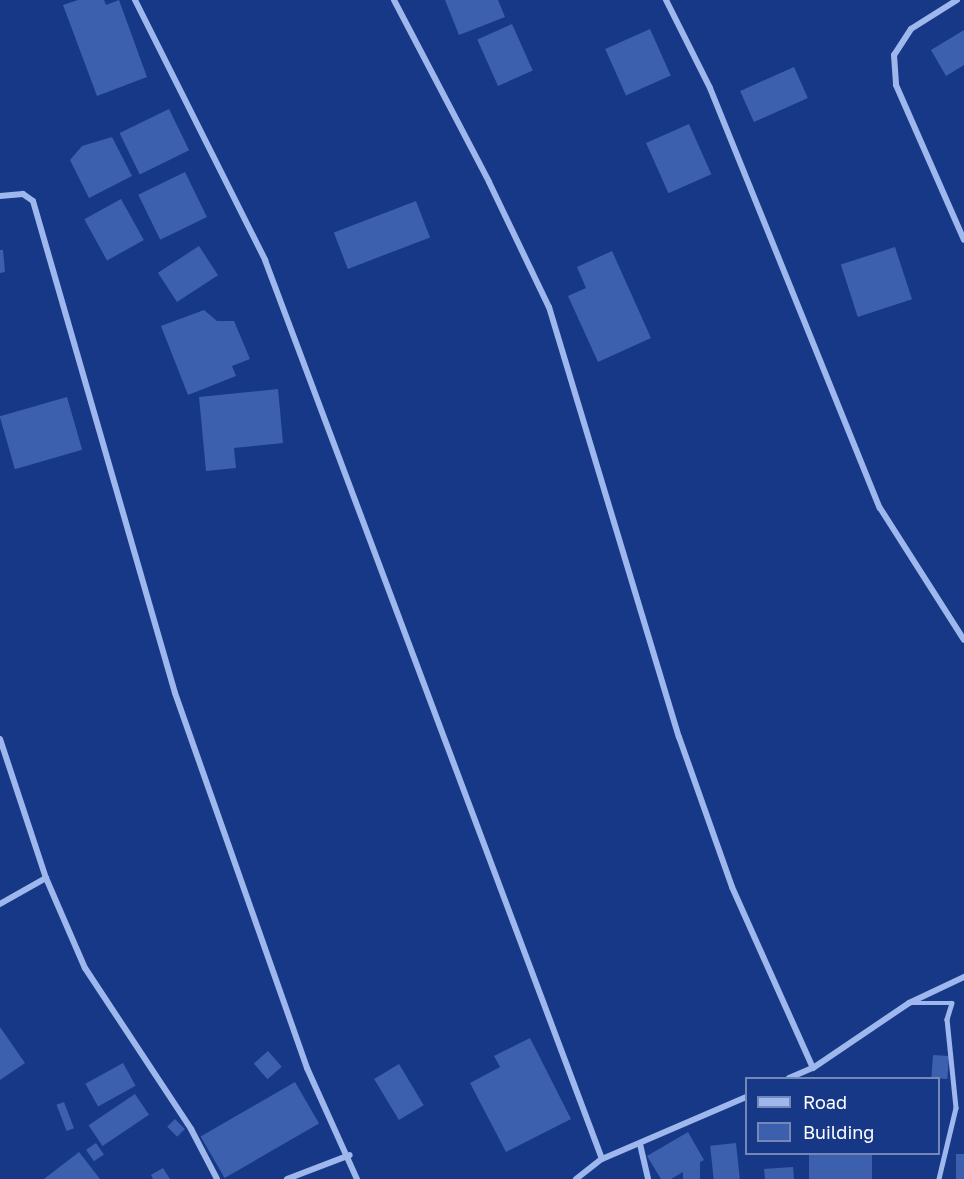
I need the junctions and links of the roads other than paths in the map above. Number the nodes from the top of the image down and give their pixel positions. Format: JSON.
{"nodes":[{"id":1,"x":135,"y":0,"type":"edge"},
{"id":2,"x":394,"y":0,"type":"edge"},
{"id":3,"x":666,"y":0,"type":"edge"},
{"id":4,"x":957,"y":0,"type":"edge"},
{"id":5,"x":0,"y":196,"type":"edge"},
{"id":6,"x":964,"y":240,"type":"edge"},
{"id":7,"x":964,"y":640,"type":"edge"},
{"id":8,"x":0,"y":739,"type":"edge"},
{"id":9,"x":46,"y":878,"type":"junction"},
{"id":10,"x":0,"y":904,"type":"edge"},
{"id":11,"x":964,"y":977,"type":"edge"},
{"id":12,"x":909,"y":1003,"type":"junction"},
{"id":13,"x":813,"y":1068,"type":"junction"},
{"id":14,"x":791,"y":1077,"type":"edge"},
{"id":15,"x":745,"y":1098,"type":"edge"},
{"id":16,"x":640,"y":1144,"type":"junction"},
{"id":17,"x":350,"y":1155,"type":"junction"},
{"id":18,"x":603,"y":1159,"type":"junction"},
{"id":19,"x":217,"y":1179,"type":"edge"},
{"id":20,"x":288,"y":1179,"type":"edge"},
{"id":21,"x":357,"y":1179,"type":"edge"},
{"id":22,"x":576,"y":1179,"type":"edge"},
{"id":23,"x":648,"y":1179,"type":"edge"},
{"id":24,"x":939,"y":1179,"type":"edge"}],
"edges":[{"from":1,"to":18,"type":"street"},
{"from":2,"to":13,"type":"street"},
{"from":3,"to":7,"type":"street"},
{"from":4,"to":6,"type":"street"},
{"from":5,"to":17,"type":"street"},
{"from":8,"to":9,"type":"street"},
{"from":9,"to":10,"type":"street"},
{"from":9,"to":19,"type":"street"},
{"from":11,"to":12,"type":"street"},
{"from":12,"to":13,"type":"street"},
{"from":12,"to":24,"type":"lane"},
{"from":13,"to":14,"type":"street"},
{"from":15,"to":16,"type":"street"},
{"from":16,"to":18,"type":"street"},
{"from":16,"to":23,"type":"street"},
{"from":17,"to":20,"type":"street"},
{"from":17,"to":21,"type":"street"},
{"from":18,"to":22,"type":"street"}]}
